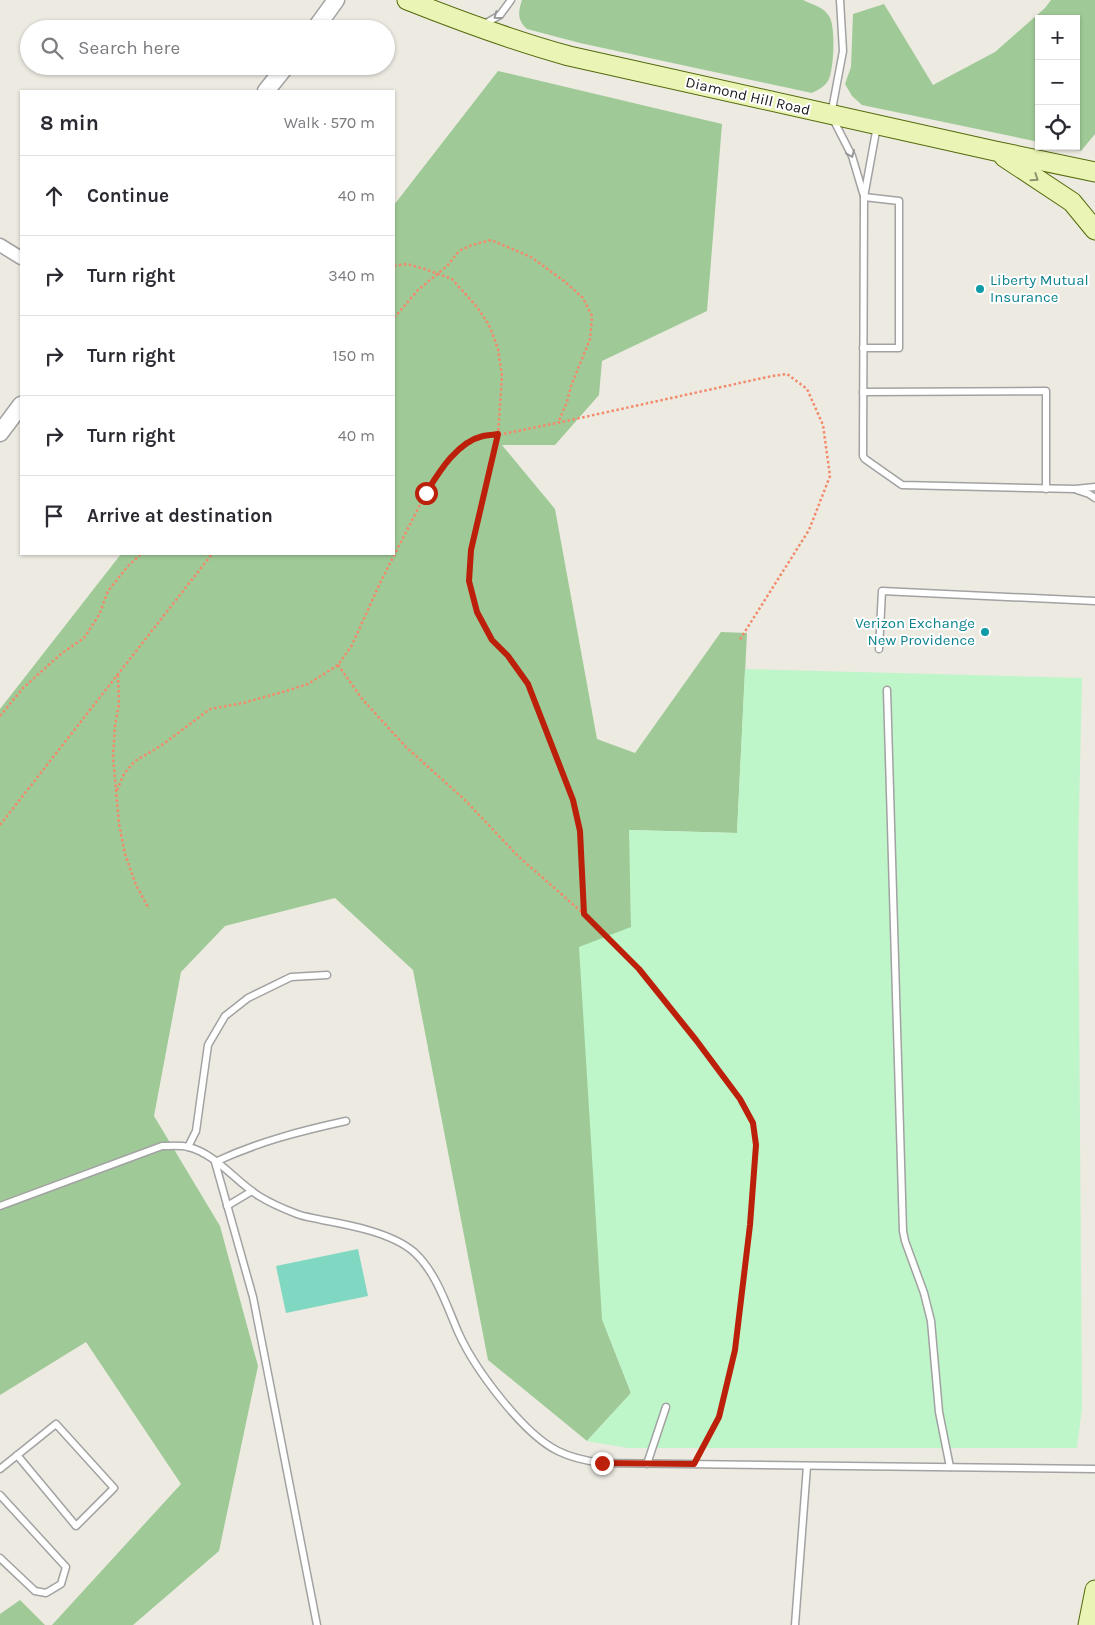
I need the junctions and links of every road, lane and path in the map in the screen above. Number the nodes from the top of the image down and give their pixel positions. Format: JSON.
{"nodes":[{"id":1,"x":336,"y":0,"type":"edge"},
{"id":2,"x":407,"y":0,"type":"edge"},
{"id":3,"x":512,"y":0,"type":"edge"},
{"id":4,"x":840,"y":0,"type":"edge"},
{"id":5,"x":322,"y":20,"type":"edge"},
{"id":6,"x":478,"y":28,"type":"junction"},
{"id":7,"x":279,"y":75,"type":"edge"},
{"id":8,"x":267,"y":90,"type":"edge"},
{"id":9,"x":831,"y":115,"type":"junction"},
{"id":10,"x":877,"y":125,"type":"junction"},
{"id":11,"x":995,"y":151,"type":"junction"},
{"id":12,"x":1095,"y":172,"type":"edge"},
{"id":13,"x":864,"y":197,"type":"junction"},
{"id":14,"x":1095,"y":230,"type":"edge"},
{"id":15,"x":0,"y":245,"type":"edge"},
{"id":16,"x":20,"y":257,"type":"edge"},
{"id":17,"x":395,"y":266,"type":"edge"},
{"id":18,"x":438,"y":274,"type":"junction"},
{"id":19,"x":395,"y":317,"type":"edge"},
{"id":20,"x":863,"y":348,"type":"junction"},
{"id":21,"x":863,"y":392,"type":"junction"},
{"id":22,"x":20,"y":407,"type":"edge"},
{"id":23,"x":557,"y":423,"type":"junction"},
{"id":24,"x":0,"y":433,"type":"edge"},
{"id":25,"x":498,"y":434,"type":"junction"},
{"id":26,"x":1095,"y":486,"type":"edge"},
{"id":27,"x":1046,"y":489,"type":"junction"},
{"id":28,"x":1075,"y":490,"type":"junction"},
{"id":29,"x":1095,"y":498,"type":"edge"},
{"id":30,"x":395,"y":553,"type":"edge"},
{"id":31,"x":140,"y":555,"type":"edge"},
{"id":32,"x":211,"y":555,"type":"edge"},
{"id":33,"x":394,"y":555,"type":"edge"},
{"id":34,"x":1095,"y":601,"type":"edge"},
{"id":35,"x":739,"y":641,"type":"dead end"},
{"id":36,"x":879,"y":649,"type":"dead end"},
{"id":37,"x":338,"y":665,"type":"junction"},
{"id":38,"x":118,"y":674,"type":"junction"},
{"id":39,"x":887,"y":690,"type":"dead end"},
{"id":40,"x":0,"y":716,"type":"edge"},
{"id":41,"x":117,"y":790,"type":"junction"},
{"id":42,"x":0,"y":825,"type":"edge"},
{"id":43,"x":149,"y":909,"type":"dead end"},
{"id":44,"x":584,"y":914,"type":"junction"},
{"id":45,"x":327,"y":975,"type":"dead end"},
{"id":46,"x":346,"y":1121,"type":"dead end"},
{"id":47,"x":188,"y":1147,"type":"junction"},
{"id":48,"x":215,"y":1162,"type":"junction"},
{"id":49,"x":252,"y":1191,"type":"junction"},
{"id":50,"x":0,"y":1206,"type":"edge"},
{"id":51,"x":227,"y":1206,"type":"junction"},
{"id":52,"x":666,"y":1407,"type":"dead end"},
{"id":53,"x":17,"y":1455,"type":"junction"},
{"id":54,"x":647,"y":1464,"type":"junction"},
{"id":55,"x":694,"y":1464,"type":"junction"},
{"id":56,"x":806,"y":1466,"type":"junction"},
{"id":57,"x":950,"y":1467,"type":"junction"},
{"id":58,"x":0,"y":1469,"type":"edge"},
{"id":59,"x":1095,"y":1469,"type":"edge"},
{"id":60,"x":0,"y":1495,"type":"edge"},
{"id":61,"x":0,"y":1558,"type":"edge"},
{"id":62,"x":1095,"y":1590,"type":"edge"},
{"id":63,"x":317,"y":1625,"type":"edge"},
{"id":64,"x":795,"y":1625,"type":"edge"},
{"id":65,"x":1088,"y":1625,"type":"edge"}],
"edges":[{"from":1,"to":5,"type":"street"},
{"from":2,"to":6,"type":"main road","name":"Diamond Hill Road"},
{"from":3,"to":6,"type":"lane","one_way":true},
{"from":4,"to":9,"type":"lane"},
{"from":6,"to":9,"type":"main road","name":"Diamond Hill Road"},
{"from":7,"to":8,"type":"street"},
{"from":9,"to":10,"type":"main road","name":"Diamond Hill Road"},
{"from":9,"to":13,"type":"lane","one_way":true},
{"from":10,"to":11,"type":"main road","name":"Diamond Hill Road"},
{"from":10,"to":13,"type":"lane"},
{"from":11,"to":12,"type":"main road","name":"Diamond Hill Road"},
{"from":11,"to":14,"type":"main road","one_way":true},
{"from":13,"to":20,"type":"lane"},
{"from":13,"to":20,"type":"lane"},
{"from":15,"to":16,"type":"street"},
{"from":17,"to":18,"type":"path"},
{"from":18,"to":19,"type":"path"},
{"from":18,"to":23,"type":"path"},
{"from":18,"to":25,"type":"path"},
{"from":20,"to":21,"type":"lane"},
{"from":21,"to":27,"type":"lane"},
{"from":21,"to":27,"type":"lane"},
{"from":22,"to":24,"type":"street"},
{"from":23,"to":25,"type":"path"},
{"from":23,"to":35,"type":"path"},
{"from":25,"to":30,"type":"path"},
{"from":25,"to":44,"type":"path"},
{"from":26,"to":28,"type":"lane"},
{"from":27,"to":28,"type":"lane"},
{"from":28,"to":29,"type":"lane"},
{"from":31,"to":40,"type":"path"},
{"from":32,"to":38,"type":"path"},
{"from":33,"to":37,"type":"path"},
{"from":34,"to":36,"type":"lane"},
{"from":37,"to":41,"type":"path"},
{"from":37,"to":44,"type":"path"},
{"from":38,"to":41,"type":"path"},
{"from":38,"to":42,"type":"path"},
{"from":39,"to":57,"type":"lane"},
{"from":41,"to":43,"type":"path"},
{"from":44,"to":55,"type":"path"},
{"from":45,"to":47,"type":"lane"},
{"from":46,"to":48,"type":"lane"},
{"from":47,"to":48,"type":"lane"},
{"from":47,"to":50,"type":"lane"},
{"from":48,"to":49,"type":"lane"},
{"from":48,"to":51,"type":"lane"},
{"from":49,"to":51,"type":"lane"},
{"from":49,"to":54,"type":"lane"},
{"from":51,"to":63,"type":"lane"},
{"from":52,"to":54,"type":"lane"},
{"from":53,"to":53,"type":"lane"},
{"from":53,"to":58,"type":"lane"},
{"from":54,"to":55,"type":"lane"},
{"from":55,"to":56,"type":"lane"},
{"from":56,"to":57,"type":"lane"},
{"from":56,"to":64,"type":"lane"},
{"from":57,"to":59,"type":"lane"},
{"from":60,"to":61,"type":"lane"},
{"from":62,"to":65,"type":"main road"}]}
